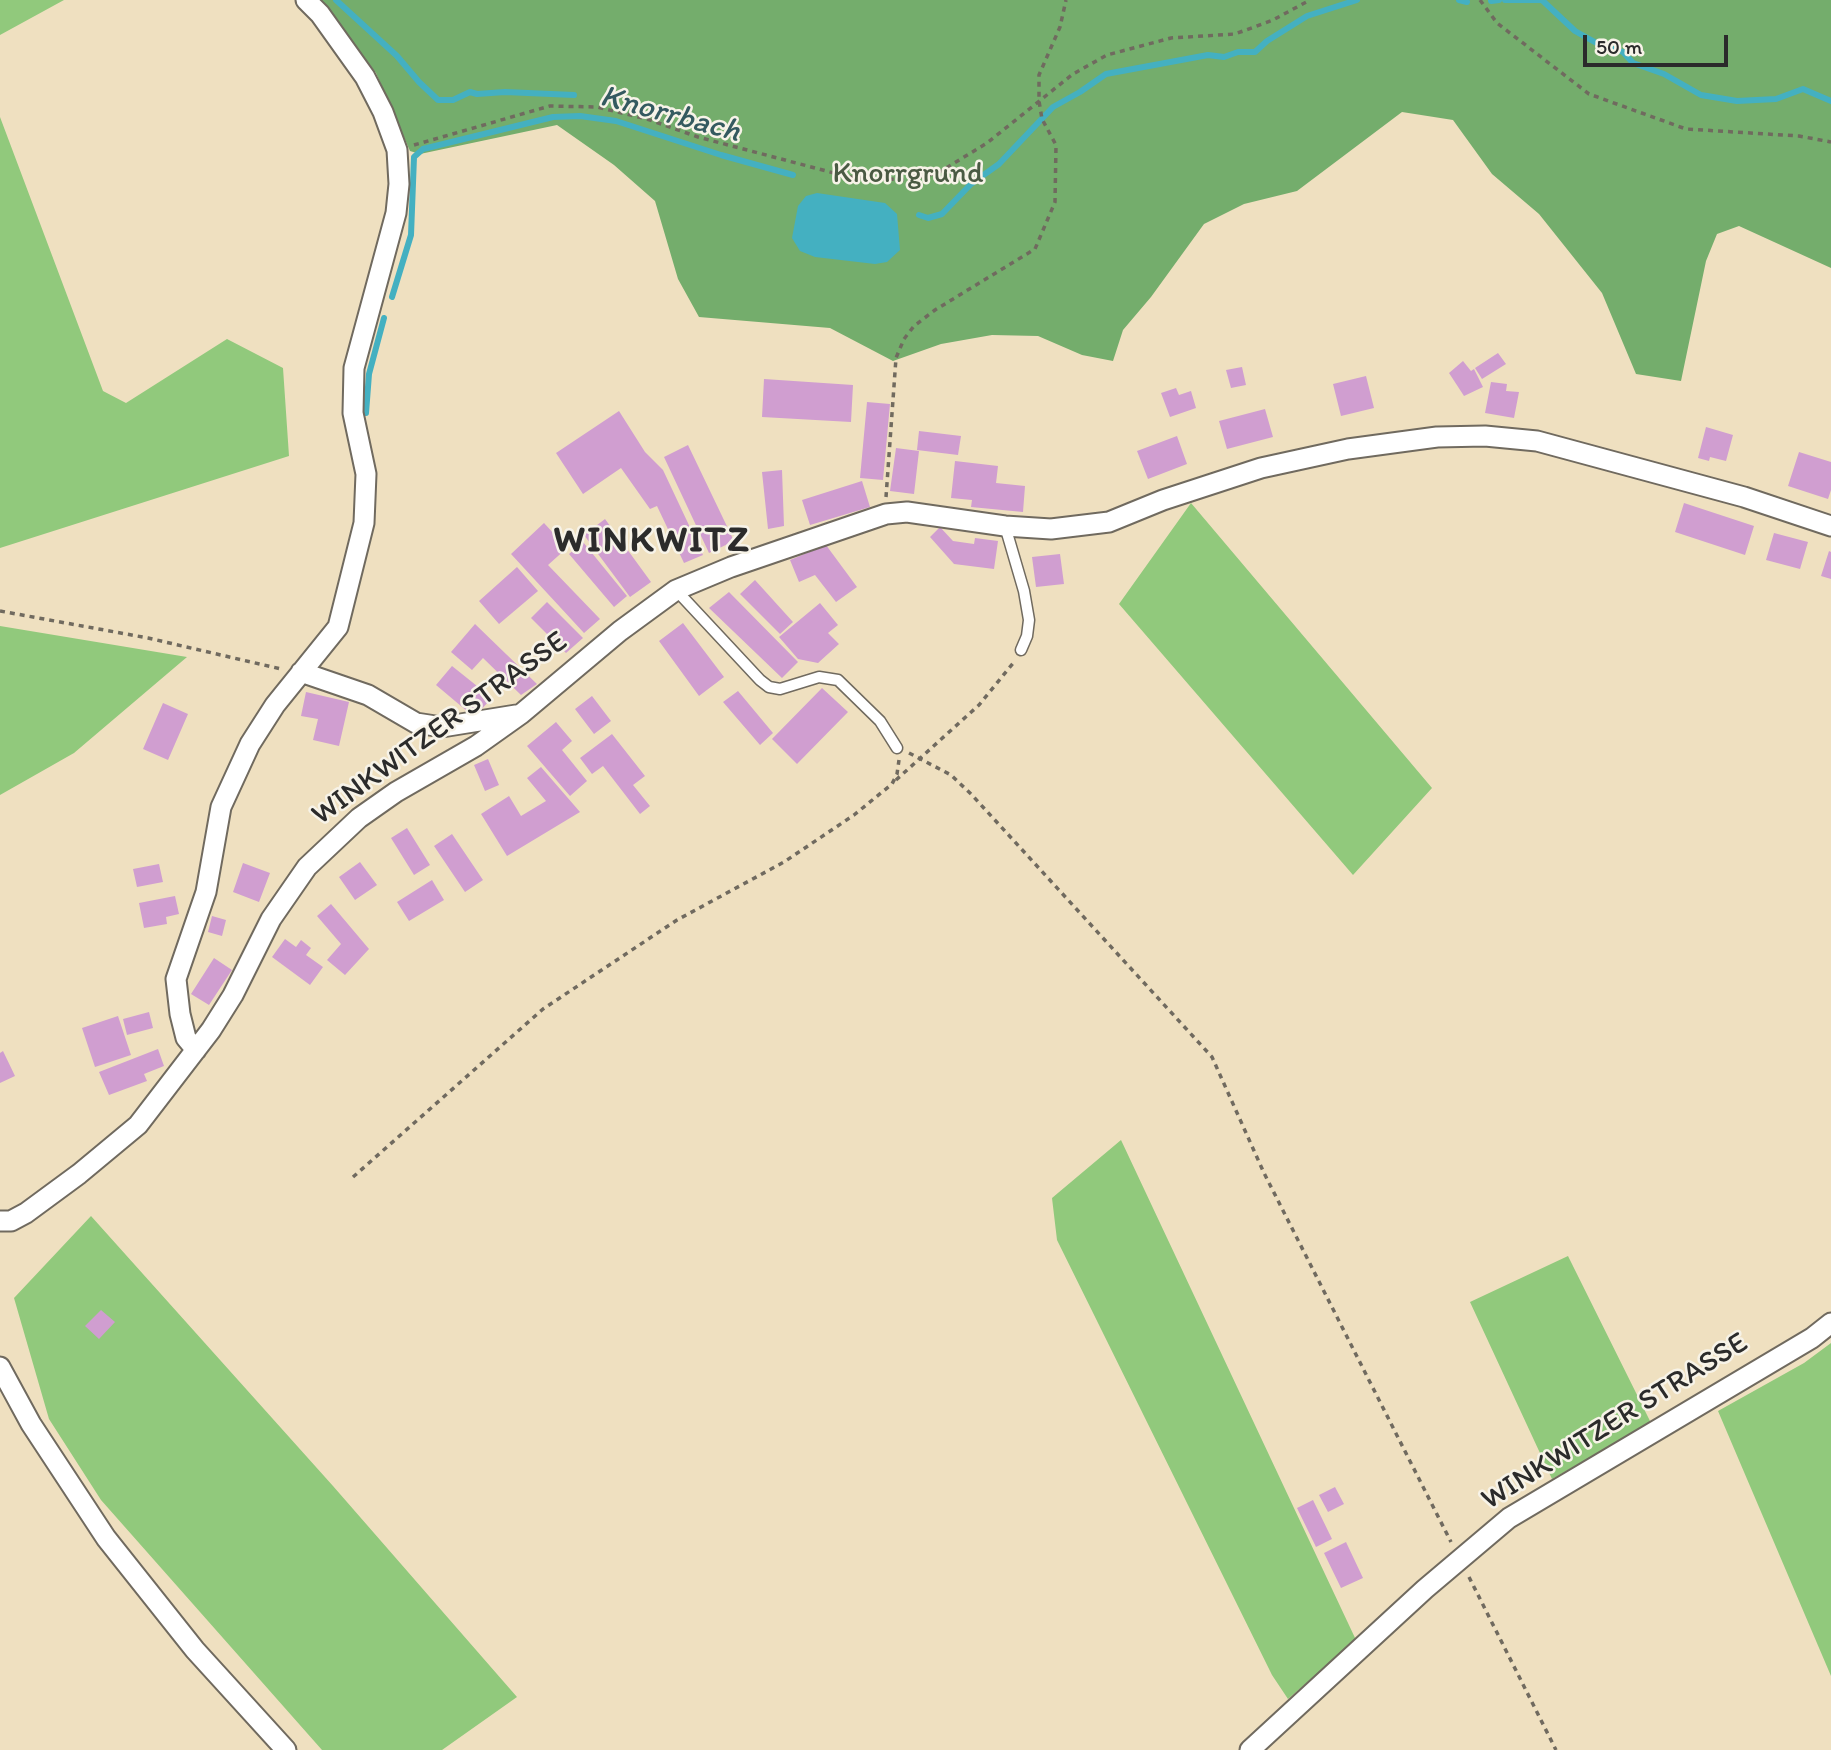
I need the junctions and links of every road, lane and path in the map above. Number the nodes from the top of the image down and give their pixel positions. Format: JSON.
{"nodes":[{"id":1,"x":306,"y":0,"type":"edge"},
{"id":2,"x":1066,"y":0,"type":"edge"},
{"id":3,"x":1310,"y":0,"type":"edge"},
{"id":4,"x":1480,"y":0,"type":"edge"},
{"id":5,"x":1039,"y":101,"type":"junction"},
{"id":6,"x":1831,"y":142,"type":"edge"},
{"id":7,"x":397,"y":150,"type":"junction"},
{"id":8,"x":886,"y":514,"type":"junction"},
{"id":9,"x":1005,"y":526,"type":"junction"},
{"id":10,"x":1831,"y":526,"type":"edge"},
{"id":11,"x":676,"y":590,"type":"junction"},
{"id":12,"x":0,"y":611,"type":"edge"},
{"id":13,"x":1021,"y":650,"type":"joint"},
{"id":14,"x":301,"y":672,"type":"junction"},
{"id":15,"x":521,"y":714,"type":"junction"},
{"id":16,"x":897,"y":748,"type":"junction"},
{"id":17,"x":919,"y":758,"type":"junction"},
{"id":18,"x":892,"y":784,"type":"junction"},
{"id":19,"x":196,"y":1050,"type":"junction"},
{"id":20,"x":353,"y":1177,"type":"dead end"},
{"id":21,"x":0,"y":1221,"type":"edge"},
{"id":22,"x":1831,"y":1323,"type":"edge"},
{"id":23,"x":0,"y":1367,"type":"edge"},
{"id":24,"x":1460,"y":1559,"type":"junction"},
{"id":25,"x":286,"y":1750,"type":"edge"},
{"id":26,"x":1250,"y":1750,"type":"edge"},
{"id":27,"x":1556,"y":1750,"type":"edge"}],
"edges":[{"from":1,"to":7,"type":"street"},
{"from":2,"to":5,"type":"path"},
{"from":3,"to":5,"type":"path"},
{"from":4,"to":6,"type":"path"},
{"from":5,"to":7,"type":"path"},
{"from":5,"to":8,"type":"path"},
{"from":7,"to":14,"type":"street"},
{"from":8,"to":9,"type":"street","name":"WINKWITZER STRASSE"},
{"from":8,"to":11,"type":"street","name":"WINKWITZER STRASSE"},
{"from":9,"to":10,"type":"street","name":"WINKWITZER STRASSE"},
{"from":9,"to":13,"type":"lane"},
{"from":11,"to":15,"type":"street","name":"WINKWITZER STRASSE"},
{"from":11,"to":16,"type":"lane"},
{"from":12,"to":14,"type":"path"},
{"from":13,"to":17,"type":"path"},
{"from":14,"to":15,"type":"street"},
{"from":14,"to":19,"type":"street"},
{"from":15,"to":19,"type":"street","name":"WINKWITZER STRASSE"},
{"from":16,"to":17,"type":"path"},
{"from":16,"to":18,"type":"path"},
{"from":17,"to":18,"type":"path"},
{"from":17,"to":24,"type":"path"},
{"from":18,"to":20,"type":"path"},
{"from":19,"to":21,"type":"street","name":"WINKWITZER STRASSE"},
{"from":22,"to":24,"type":"street","name":"WINKWITZER STRASSE"},
{"from":23,"to":25,"type":"street"},
{"from":24,"to":26,"type":"street","name":"WINKWITZER STRASSE"},
{"from":24,"to":27,"type":"path"}]}
